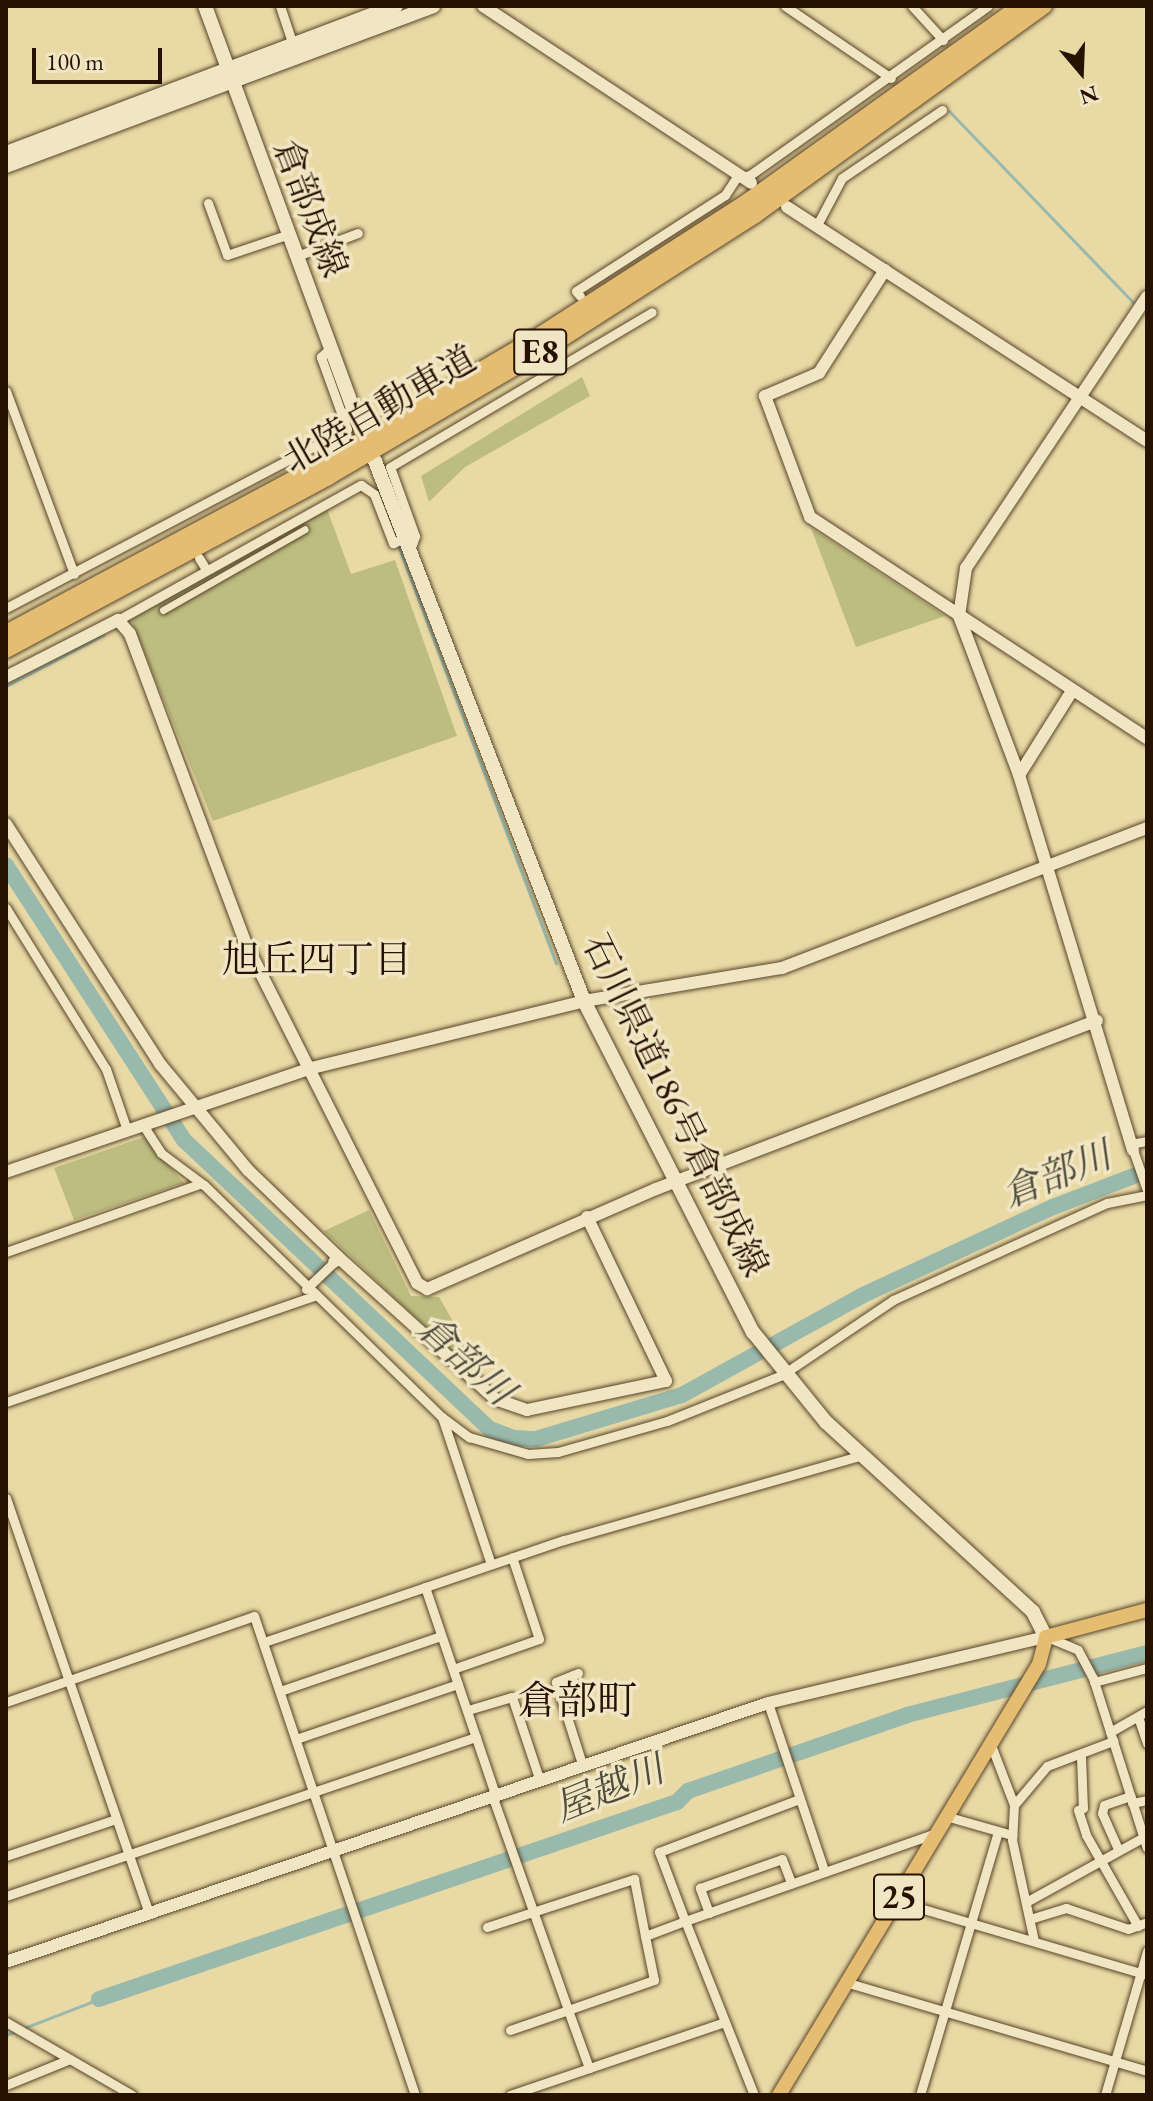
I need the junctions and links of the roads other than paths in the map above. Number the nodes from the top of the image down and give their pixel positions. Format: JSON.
{"nodes":[{"id":1,"x":205,"y":6,"type":"edge"},
{"id":2,"x":280,"y":6,"type":"edge"},
{"id":3,"x":396,"y":6,"type":"edge"},
{"id":4,"x":433,"y":6,"type":"edge"},
{"id":5,"x":483,"y":6,"type":"edge"},
{"id":6,"x":785,"y":6,"type":"edge"},
{"id":7,"x":912,"y":6,"type":"edge"},
{"id":8,"x":988,"y":6,"type":"edge"},
{"id":9,"x":1020,"y":6,"type":"edge"},
{"id":10,"x":1044,"y":6,"type":"edge"},
{"id":11,"x":943,"y":40,"type":"junction"},
{"id":12,"x":294,"y":49,"type":"junction"},
{"id":13,"x":228,"y":74,"type":"junction"},
{"id":14,"x":891,"y":78,"type":"junction"},
{"id":15,"x":942,"y":110,"type":"dead end"},
{"id":16,"x":6,"y":153,"type":"edge"},
{"id":17,"x":6,"y":166,"type":"edge"},
{"id":18,"x":736,"y":178,"type":"junction"},
{"id":19,"x":751,"y":183,"type":"dead end"},
{"id":20,"x":208,"y":203,"type":"dead end"},
{"id":21,"x":787,"y":207,"type":"dead end"},
{"id":22,"x":817,"y":225,"type":"junction"},
{"id":23,"x":358,"y":233,"type":"dead end"},
{"id":24,"x":289,"y":234,"type":"junction"},
{"id":25,"x":297,"y":256,"type":"junction"},
{"id":26,"x":885,"y":270,"type":"junction"},
{"id":27,"x":580,"y":296,"type":"dead end"},
{"id":28,"x":1147,"y":297,"type":"edge"},
{"id":29,"x":652,"y":312,"type":"dead end"},
{"id":30,"x":331,"y":347,"type":"junction"},
{"id":31,"x":6,"y":391,"type":"edge"},
{"id":32,"x":1078,"y":396,"type":"junction"},
{"id":33,"x":361,"y":431,"type":"dead end"},
{"id":34,"x":1147,"y":441,"type":"edge"},
{"id":35,"x":375,"y":461,"type":"dead end"},
{"id":36,"x":300,"y":518,"type":"junction"},
{"id":37,"x":176,"y":519,"type":"junction"},
{"id":38,"x":305,"y":529,"type":"junction"},
{"id":39,"x":183,"y":530,"type":"dead end"},
{"id":40,"x":314,"y":536,"type":"dead end"},
{"id":41,"x":408,"y":544,"type":"junction"},
{"id":42,"x":199,"y":558,"type":"dead end"},
{"id":43,"x":206,"y":569,"type":"junction"},
{"id":44,"x":74,"y":574,"type":"junction"},
{"id":45,"x":6,"y":608,"type":"edge"},
{"id":46,"x":163,"y":610,"type":"dead end"},
{"id":47,"x":959,"y":616,"type":"junction"},
{"id":48,"x":118,"y":620,"type":"junction"},
{"id":49,"x":6,"y":633,"type":"edge"},
{"id":50,"x":6,"y":650,"type":"edge"},
{"id":51,"x":6,"y":677,"type":"edge"},
{"id":52,"x":1072,"y":691,"type":"junction"},
{"id":53,"x":1147,"y":738,"type":"edge"},
{"id":54,"x":1019,"y":775,"type":"junction"},
{"id":55,"x":6,"y":824,"type":"edge"},
{"id":56,"x":1147,"y":828,"type":"edge"},
{"id":57,"x":1051,"y":866,"type":"junction"},
{"id":58,"x":6,"y":908,"type":"edge"},
{"id":59,"x":584,"y":1001,"type":"junction"},
{"id":60,"x":1097,"y":1021,"type":"junction"},
{"id":61,"x":308,"y":1069,"type":"junction"},
{"id":62,"x":197,"y":1106,"type":"junction"},
{"id":63,"x":147,"y":1124,"type":"junction"},
{"id":64,"x":127,"y":1130,"type":"junction"},
{"id":65,"x":1147,"y":1141,"type":"edge"},
{"id":66,"x":1132,"y":1147,"type":"junction"},
{"id":67,"x":6,"y":1172,"type":"edge"},
{"id":68,"x":678,"y":1180,"type":"junction"},
{"id":69,"x":199,"y":1184,"type":"junction"},
{"id":70,"x":1147,"y":1191,"type":"edge"},
{"id":71,"x":587,"y":1217,"type":"junction"},
{"id":72,"x":6,"y":1252,"type":"edge"},
{"id":73,"x":336,"y":1260,"type":"junction"},
{"id":74,"x":308,"y":1287,"type":"junction"},
{"id":75,"x":316,"y":1295,"type":"junction"},
{"id":76,"x":780,"y":1373,"type":"junction"},
{"id":77,"x":6,"y":1402,"type":"edge"},
{"id":78,"x":442,"y":1417,"type":"junction"},
{"id":79,"x":863,"y":1455,"type":"junction"},
{"id":80,"x":6,"y":1498,"type":"edge"},
{"id":81,"x":512,"y":1557,"type":"junction"},
{"id":82,"x":491,"y":1564,"type":"junction"},
{"id":83,"x":425,"y":1587,"type":"junction"},
{"id":84,"x":1147,"y":1610,"type":"edge"},
{"id":85,"x":441,"y":1636,"type":"junction"},
{"id":86,"x":1046,"y":1637,"type":"junction"},
{"id":87,"x":264,"y":1642,"type":"junction"},
{"id":88,"x":1147,"y":1668,"type":"edge"},
{"id":89,"x":453,"y":1669,"type":"junction"},
{"id":90,"x":578,"y":1673,"type":"dead end"},
{"id":91,"x":68,"y":1680,"type":"junction"},
{"id":92,"x":1093,"y":1680,"type":"junction"},
{"id":93,"x":458,"y":1684,"type":"junction"},
{"id":94,"x":280,"y":1691,"type":"junction"},
{"id":95,"x":6,"y":1702,"type":"edge"},
{"id":96,"x":768,"y":1703,"type":"junction"},
{"id":97,"x":468,"y":1710,"type":"junction"},
{"id":98,"x":1143,"y":1714,"type":"edge"},
{"id":99,"x":1112,"y":1736,"type":"junction"},
{"id":100,"x":476,"y":1737,"type":"junction"},
{"id":101,"x":296,"y":1739,"type":"junction"},
{"id":102,"x":1147,"y":1743,"type":"edge"},
{"id":103,"x":991,"y":1745,"type":"junction"},
{"id":104,"x":1081,"y":1757,"type":"junction"},
{"id":105,"x":582,"y":1764,"type":"junction"},
{"id":106,"x":539,"y":1778,"type":"junction"},
{"id":107,"x":313,"y":1791,"type":"junction"},
{"id":108,"x":494,"y":1794,"type":"junction"},
{"id":109,"x":799,"y":1799,"type":"junction"},
{"id":110,"x":1131,"y":1799,"type":"junction"},
{"id":111,"x":1147,"y":1800,"type":"edge"},
{"id":112,"x":1014,"y":1805,"type":"junction"},
{"id":113,"x":949,"y":1817,"type":"junction"},
{"id":114,"x":116,"y":1819,"type":"junction"},
{"id":115,"x":938,"y":1832,"type":"junction"},
{"id":116,"x":997,"y":1835,"type":"junction"},
{"id":117,"x":1012,"y":1835,"type":"junction"},
{"id":118,"x":1145,"y":1843,"type":"edge"},
{"id":119,"x":1118,"y":1849,"type":"junction"},
{"id":120,"x":333,"y":1850,"type":"junction"},
{"id":121,"x":6,"y":1856,"type":"edge"},
{"id":122,"x":129,"y":1856,"type":"junction"},
{"id":123,"x":1101,"y":1858,"type":"junction"},
{"id":124,"x":824,"y":1870,"type":"junction"},
{"id":125,"x":791,"y":1883,"type":"junction"},
{"id":126,"x":6,"y":1896,"type":"edge"},
{"id":127,"x":896,"y":1901,"type":"junction"},
{"id":128,"x":1026,"y":1902,"type":"junction"},
{"id":129,"x":534,"y":1911,"type":"junction"},
{"id":130,"x":709,"y":1913,"type":"junction"},
{"id":131,"x":149,"y":1914,"type":"junction"},
{"id":132,"x":1030,"y":1919,"type":"junction"},
{"id":133,"x":685,"y":1921,"type":"junction"},
{"id":134,"x":971,"y":1923,"type":"junction"},
{"id":135,"x":1142,"y":1924,"type":"edge"},
{"id":136,"x":487,"y":1927,"type":"dead end"},
{"id":137,"x":645,"y":1936,"type":"junction"},
{"id":138,"x":1034,"y":1941,"type":"junction"},
{"id":139,"x":1147,"y":1951,"type":"edge"},
{"id":140,"x":6,"y":1962,"type":"edge"},
{"id":141,"x":1144,"y":1974,"type":"edge"},
{"id":142,"x":845,"y":1982,"type":"junction"},
{"id":143,"x":568,"y":2010,"type":"junction"},
{"id":144,"x":944,"y":2011,"type":"junction"},
{"id":145,"x":724,"y":2022,"type":"junction"},
{"id":146,"x":15,"y":2027,"type":"edge"},
{"id":147,"x":510,"y":2030,"type":"dead end"},
{"id":148,"x":70,"y":2059,"type":"junction"},
{"id":149,"x":1115,"y":2061,"type":"junction"},
{"id":150,"x":589,"y":2068,"type":"junction"},
{"id":151,"x":1147,"y":2071,"type":"edge"},
{"id":152,"x":6,"y":2085,"type":"edge"},
{"id":153,"x":125,"y":2094,"type":"edge"},
{"id":154,"x":415,"y":2095,"type":"edge"},
{"id":155,"x":510,"y":2095,"type":"edge"},
{"id":156,"x":754,"y":2095,"type":"edge"},
{"id":157,"x":779,"y":2095,"type":"edge"},
{"id":158,"x":920,"y":2095,"type":"edge"},
{"id":159,"x":1105,"y":2095,"type":"edge"}],
"edges":[{"from":1,"to":13,"type":"main road","name":"倉部成線"},
{"from":2,"to":12,"type":"street"},
{"from":3,"to":12,"type":"main road"},
{"from":4,"to":12,"type":"main road"},
{"from":5,"to":18,"type":"street"},
{"from":6,"to":14,"type":"street"},
{"from":7,"to":11,"type":"street"},
{"from":8,"to":11,"type":"street"},
{"from":9,"to":49,"type":"highway","name":"北陸自動車道","number":"E8"},
{"from":10,"to":50,"type":"highway","name":"北陸自動車道","number":"E8"},
{"from":11,"to":14,"type":"street"},
{"from":12,"to":13,"type":"main road"},
{"from":13,"to":16,"type":"main road"},
{"from":13,"to":17,"type":"main road"},
{"from":13,"to":24,"type":"main road","name":"倉部成線"},
{"from":14,"to":18,"type":"street"},
{"from":15,"to":22,"type":"street"},
{"from":18,"to":19,"type":"street"},
{"from":18,"to":27,"type":"street"},
{"from":20,"to":24,"type":"street"},
{"from":21,"to":22,"type":"street"},
{"from":22,"to":26,"type":"street"},
{"from":23,"to":25,"type":"street"},
{"from":24,"to":25,"type":"main road","name":"倉部成線"},
{"from":25,"to":30,"type":"main road","name":"倉部成線"},
{"from":26,"to":32,"type":"street"},
{"from":26,"to":47,"type":"street"},
{"from":28,"to":32,"type":"street"},
{"from":29,"to":41,"type":"street"},
{"from":30,"to":33,"type":"main road","name":"倉部成線"},
{"from":30,"to":37,"type":"street"},
{"from":31,"to":44,"type":"street"},
{"from":32,"to":34,"type":"street"},
{"from":32,"to":47,"type":"street"},
{"from":35,"to":41,"type":"main road","name":"石川県道186号倉部成線"},
{"from":36,"to":38,"type":"street"},
{"from":36,"to":41,"type":"street"},
{"from":36,"to":43,"type":"street"},
{"from":37,"to":39,"type":"street"},
{"from":37,"to":44,"type":"street"},
{"from":38,"to":40,"type":"street"},
{"from":38,"to":46,"type":"street"},
{"from":41,"to":59,"type":"main road","name":"石川県道186号倉部成線"},
{"from":42,"to":43,"type":"street"},
{"from":43,"to":48,"type":"street"},
{"from":44,"to":45,"type":"street"},
{"from":47,"to":52,"type":"street"},
{"from":47,"to":54,"type":"street"},
{"from":48,"to":51,"type":"street"},
{"from":48,"to":61,"type":"street"},
{"from":52,"to":53,"type":"street"},
{"from":52,"to":54,"type":"street"},
{"from":54,"to":57,"type":"street"},
{"from":55,"to":62,"type":"street"},
{"from":56,"to":57,"type":"street"},
{"from":57,"to":59,"type":"street"},
{"from":57,"to":60,"type":"street"},
{"from":58,"to":64,"type":"street"},
{"from":59,"to":61,"type":"street"},
{"from":59,"to":68,"type":"main road","name":"石川県道186号倉部成線"},
{"from":60,"to":66,"type":"street"},
{"from":60,"to":68,"type":"street"},
{"from":61,"to":62,"type":"street"},
{"from":61,"to":71,"type":"street"},
{"from":62,"to":63,"type":"street"},
{"from":62,"to":73,"type":"street"},
{"from":63,"to":64,"type":"street"},
{"from":63,"to":69,"type":"street"},
{"from":64,"to":67,"type":"street"},
{"from":65,"to":66,"type":"street"},
{"from":66,"to":70,"type":"street"},
{"from":68,"to":71,"type":"street"},
{"from":68,"to":76,"type":"main road","name":"石川県道186号倉部成線"},
{"from":69,"to":72,"type":"street"},
{"from":69,"to":74,"type":"street"},
{"from":70,"to":76,"type":"street"},
{"from":71,"to":73,"type":"street"},
{"from":73,"to":74,"type":"street"},
{"from":74,"to":75,"type":"street"},
{"from":75,"to":77,"type":"street"},
{"from":75,"to":78,"type":"street"},
{"from":76,"to":78,"type":"street"},
{"from":76,"to":79,"type":"main road","name":"石川県道186号倉部成線"},
{"from":78,"to":82,"type":"street"},
{"from":79,"to":81,"type":"street"},
{"from":79,"to":86,"type":"main road","name":"石川県道186号倉部成線"},
{"from":80,"to":91,"type":"street"},
{"from":81,"to":82,"type":"street"},
{"from":81,"to":89,"type":"street"},
{"from":82,"to":83,"type":"street"},
{"from":83,"to":85,"type":"street"},
{"from":83,"to":87,"type":"street"},
{"from":84,"to":86,"type":"main road"},
{"from":85,"to":89,"type":"street"},
{"from":85,"to":94,"type":"street"},
{"from":86,"to":92,"type":"street"},
{"from":86,"to":96,"type":"street"},
{"from":86,"to":103,"type":"main road","number":"25"},
{"from":87,"to":91,"type":"street"},
{"from":87,"to":94,"type":"street"},
{"from":88,"to":92,"type":"street"},
{"from":89,"to":93,"type":"street"},
{"from":90,"to":105,"type":"street"},
{"from":91,"to":95,"type":"street"},
{"from":91,"to":114,"type":"street"},
{"from":92,"to":99,"type":"street"},
{"from":93,"to":97,"type":"street"},
{"from":93,"to":101,"type":"street"},
{"from":94,"to":101,"type":"street"},
{"from":96,"to":105,"type":"street"},
{"from":96,"to":109,"type":"street"},
{"from":97,"to":100,"type":"street"},
{"from":97,"to":106,"type":"street"},
{"from":98,"to":99,"type":"street"},
{"from":98,"to":102,"type":"street"},
{"from":99,"to":104,"type":"street"},
{"from":99,"to":110,"type":"street"},
{"from":100,"to":107,"type":"street"},
{"from":100,"to":108,"type":"street"},
{"from":101,"to":107,"type":"street"},
{"from":103,"to":112,"type":"street"},
{"from":103,"to":113,"type":"main road","number":"25"},
{"from":104,"to":112,"type":"street"},
{"from":104,"to":123,"type":"street"},
{"from":105,"to":106,"type":"street"},
{"from":106,"to":108,"type":"street"},
{"from":107,"to":120,"type":"street"},
{"from":107,"to":122,"type":"street"},
{"from":108,"to":120,"type":"street"},
{"from":108,"to":129,"type":"street"},
{"from":109,"to":124,"type":"street"},
{"from":109,"to":133,"type":"street"},
{"from":110,"to":111,"type":"street"},
{"from":110,"to":118,"type":"street"},
{"from":110,"to":119,"type":"street"},
{"from":112,"to":117,"type":"street"},
{"from":113,"to":115,"type":"main road","number":"25"},
{"from":113,"to":116,"type":"street"},
{"from":114,"to":121,"type":"street"},
{"from":114,"to":122,"type":"street"},
{"from":115,"to":124,"type":"street"},
{"from":115,"to":127,"type":"main road","number":"25"},
{"from":116,"to":117,"type":"street"},
{"from":116,"to":134,"type":"street"},
{"from":117,"to":128,"type":"street"},
{"from":118,"to":119,"type":"street"},
{"from":119,"to":123,"type":"street"},
{"from":120,"to":131,"type":"street"},
{"from":120,"to":154,"type":"street"},
{"from":122,"to":126,"type":"street"},
{"from":122,"to":131,"type":"street"},
{"from":123,"to":128,"type":"street"},
{"from":123,"to":135,"type":"street"},
{"from":124,"to":125,"type":"street"},
{"from":125,"to":130,"type":"street"},
{"from":125,"to":130,"type":"street"},
{"from":127,"to":134,"type":"street"},
{"from":127,"to":142,"type":"main road","number":"25"},
{"from":128,"to":132,"type":"street"},
{"from":129,"to":136,"type":"street"},
{"from":129,"to":137,"type":"street"},
{"from":129,"to":143,"type":"street"},
{"from":130,"to":133,"type":"street"},
{"from":131,"to":140,"type":"street"},
{"from":132,"to":135,"type":"street"},
{"from":132,"to":138,"type":"street"},
{"from":133,"to":137,"type":"street"},
{"from":133,"to":145,"type":"street"},
{"from":134,"to":138,"type":"street"},
{"from":134,"to":144,"type":"street"},
{"from":137,"to":143,"type":"street"},
{"from":138,"to":141,"type":"street"},
{"from":139,"to":141,"type":"street"},
{"from":141,"to":149,"type":"street"},
{"from":142,"to":144,"type":"street"},
{"from":142,"to":157,"type":"main road","number":"25"},
{"from":143,"to":147,"type":"street"},
{"from":143,"to":150,"type":"street"},
{"from":144,"to":149,"type":"street"},
{"from":144,"to":158,"type":"street"},
{"from":145,"to":150,"type":"street"},
{"from":145,"to":156,"type":"street"},
{"from":146,"to":148,"type":"street"},
{"from":148,"to":152,"type":"street"},
{"from":148,"to":153,"type":"street"},
{"from":149,"to":151,"type":"street"},
{"from":149,"to":159,"type":"street"},
{"from":150,"to":155,"type":"street"}]}
